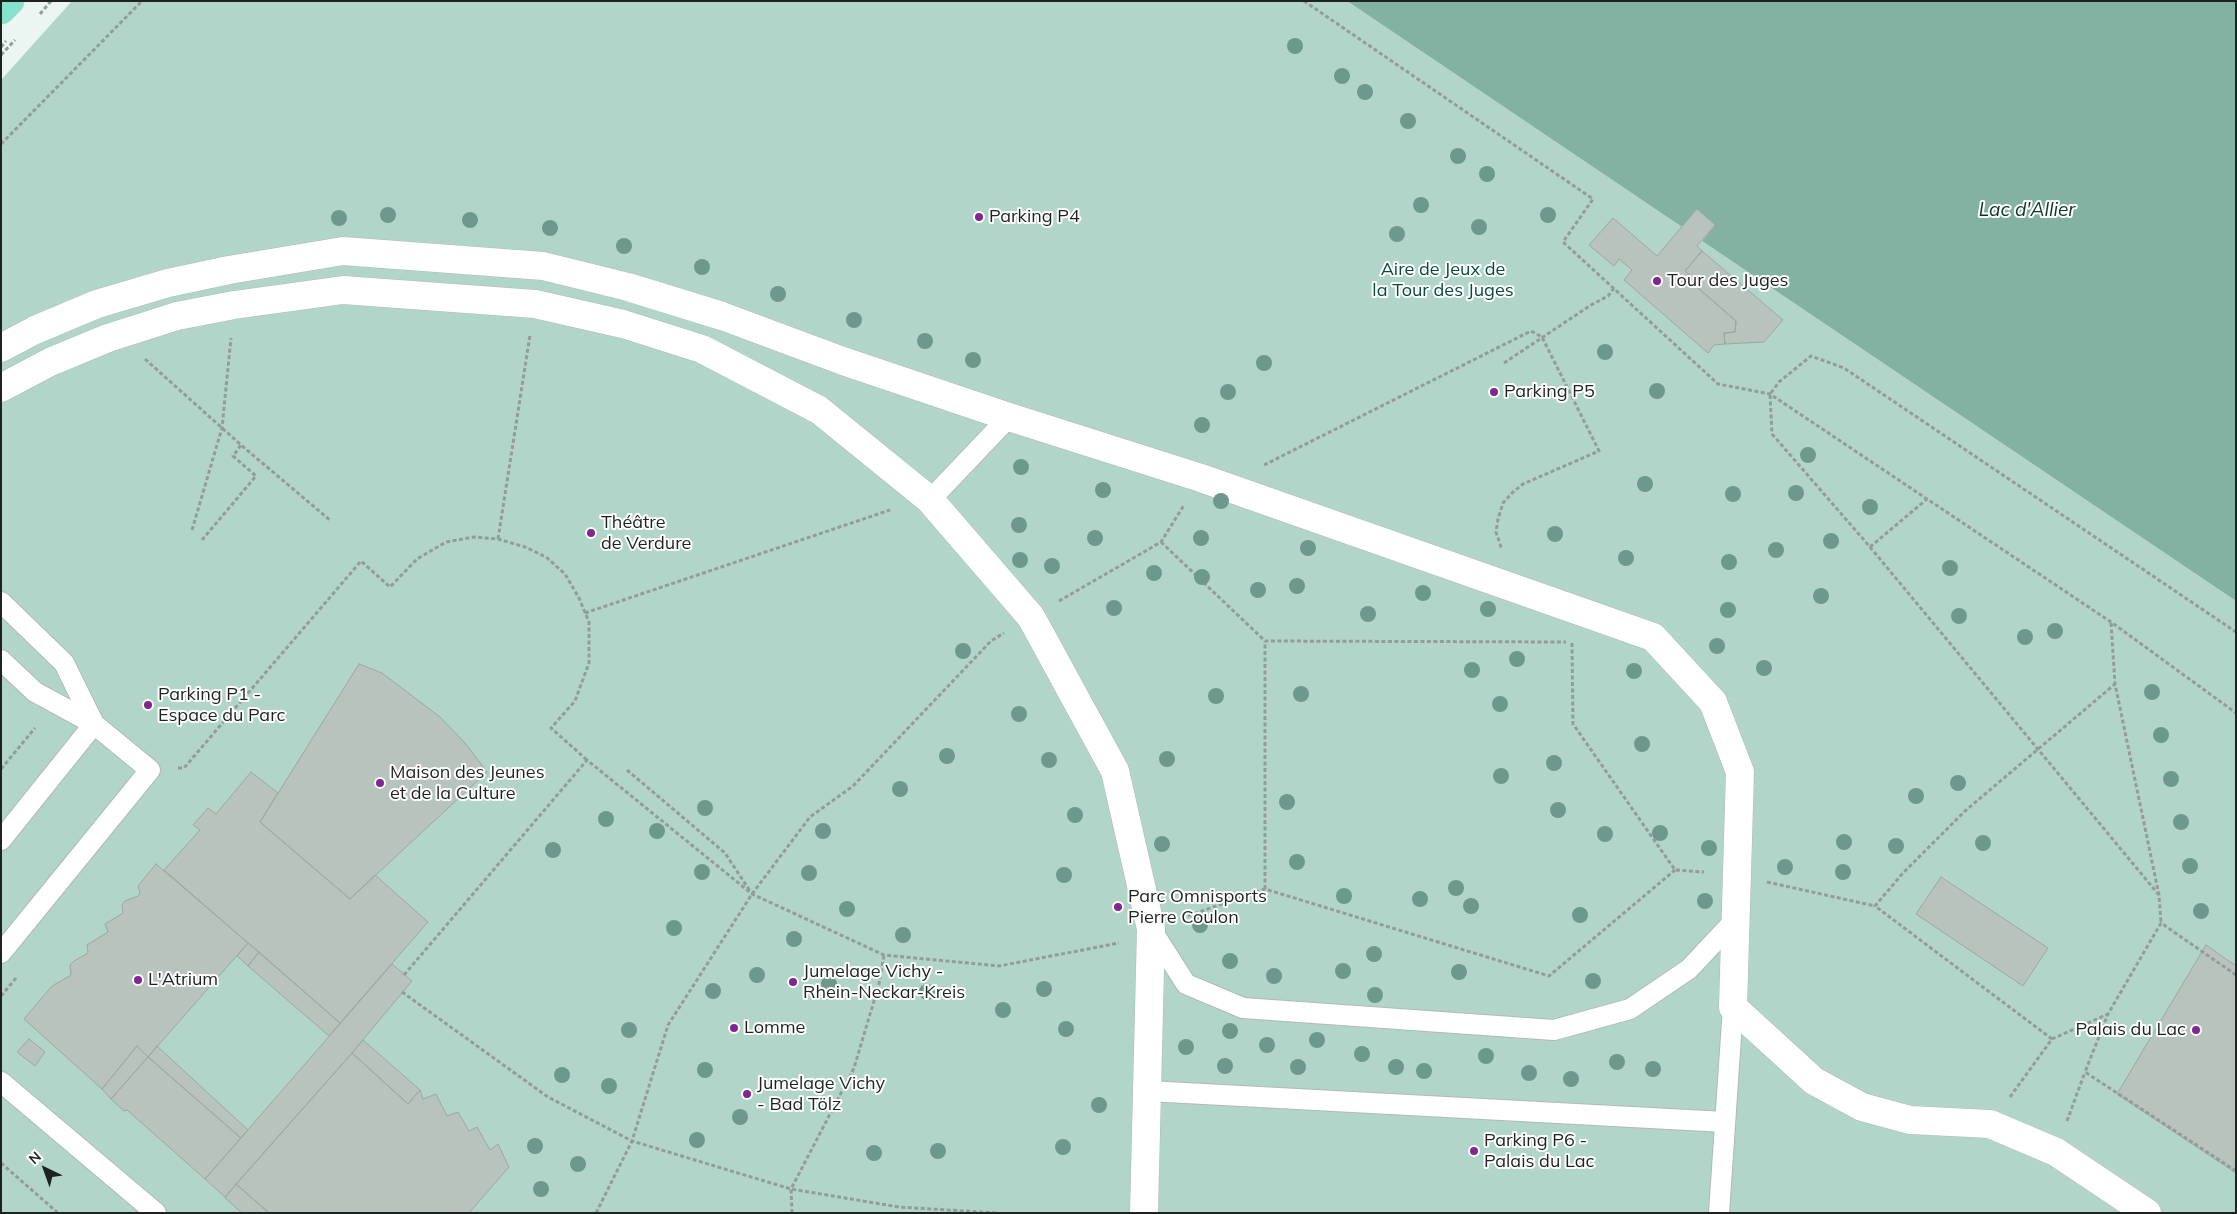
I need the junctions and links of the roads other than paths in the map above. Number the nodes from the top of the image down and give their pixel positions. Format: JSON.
{"nodes":[{"id":1,"x":10,"y":1,"type":"edge"},
{"id":2,"x":1,"y":10,"type":"edge"},
{"id":3,"x":1,"y":348,"type":"edge"},
{"id":4,"x":1,"y":388,"type":"edge"},
{"id":5,"x":1009,"y":417,"type":"junction"},
{"id":6,"x":930,"y":500,"type":"junction"},
{"id":7,"x":1,"y":602,"type":"edge"},
{"id":8,"x":1,"y":660,"type":"edge"},
{"id":9,"x":94,"y":724,"type":"junction"},
{"id":10,"x":1,"y":840,"type":"edge"},
{"id":11,"x":1735,"y":920,"type":"junction"},
{"id":12,"x":1151,"y":929,"type":"junction"},
{"id":13,"x":1,"y":953,"type":"edge"},
{"id":14,"x":1733,"y":1007,"type":"junction"},
{"id":15,"x":1,"y":1082,"type":"edge"},
{"id":16,"x":1148,"y":1091,"type":"junction"},
{"id":17,"x":1725,"y":1122,"type":"junction"},
{"id":18,"x":156,"y":1213,"type":"edge"},
{"id":19,"x":1144,"y":1213,"type":"edge"},
{"id":20,"x":1719,"y":1213,"type":"edge"},
{"id":21,"x":2147,"y":1213,"type":"edge"}],
"edges":[{"from":1,"to":2,"type":"main road"},
{"from":3,"to":5,"type":"street"},
{"from":4,"to":6,"type":"street"},
{"from":5,"to":6,"type":"lane"},
{"from":5,"to":11,"type":"street"},
{"from":6,"to":12,"type":"street"},
{"from":7,"to":9,"type":"lane"},
{"from":8,"to":9,"type":"lane"},
{"from":9,"to":10,"type":"lane"},
{"from":9,"to":13,"type":"lane"},
{"from":11,"to":12,"type":"lane"},
{"from":11,"to":14,"type":"street"},
{"from":12,"to":16,"type":"street"},
{"from":14,"to":17,"type":"lane"},
{"from":14,"to":21,"type":"street"},
{"from":15,"to":18,"type":"lane"},
{"from":16,"to":17,"type":"lane"},
{"from":16,"to":19,"type":"street"},
{"from":17,"to":20,"type":"lane"}]}
